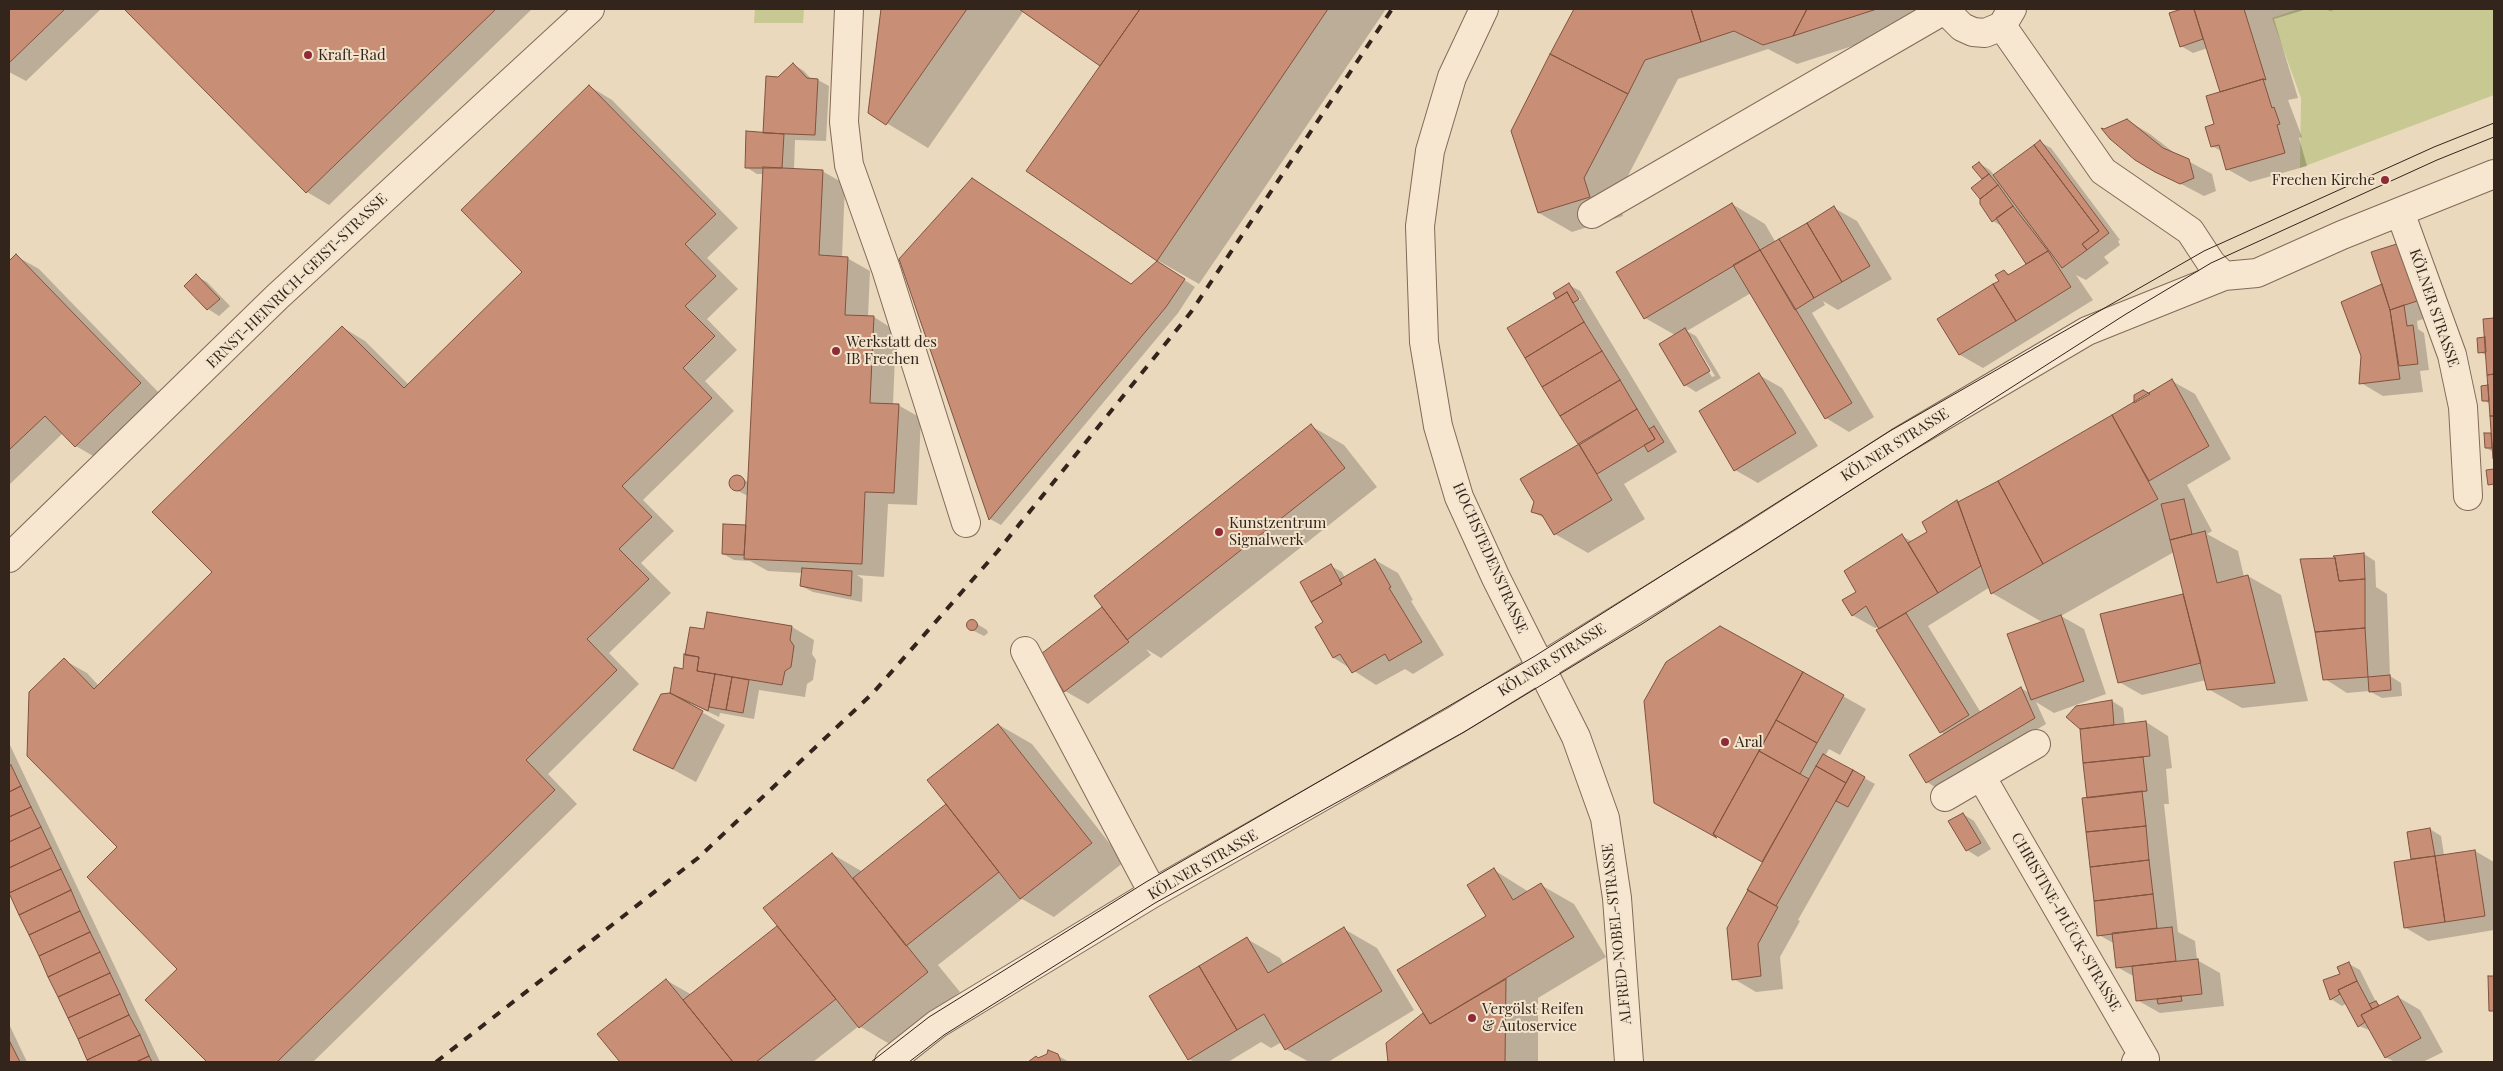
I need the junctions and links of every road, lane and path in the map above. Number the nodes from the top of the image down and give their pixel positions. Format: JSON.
{"nodes":[{"id":1,"x":590,"y":9,"type":"edge"},
{"id":2,"x":849,"y":9,"type":"edge"},
{"id":3,"x":1484,"y":9,"type":"edge"},
{"id":4,"x":1946,"y":9,"type":"edge"},
{"id":5,"x":1950,"y":9,"type":"edge"},
{"id":6,"x":2007,"y":17,"type":"edge"},
{"id":7,"x":2494,"y":174,"type":"edge"},
{"id":8,"x":2400,"y":212,"type":"junction"},
{"id":9,"x":1592,"y":214,"type":"dead end"},
{"id":10,"x":2224,"y":276,"type":"junction"},
{"id":11,"x":2468,"y":496,"type":"dead end"},
{"id":12,"x":966,"y":523,"type":"dead end"},
{"id":13,"x":9,"y":558,"type":"edge"},
{"id":14,"x":1025,"y":651,"type":"dead end"},
{"id":15,"x":1541,"y":668,"type":"junction"},
{"id":16,"x":2036,"y":744,"type":"dead end"},
{"id":17,"x":1981,"y":776,"type":"junction"},
{"id":18,"x":1944,"y":797,"type":"dead end"},
{"id":19,"x":1152,"y":893,"type":"junction"},
{"id":20,"x":889,"y":1062,"type":"edge"},
{"id":21,"x":1629,"y":1062,"type":"edge"},
{"id":22,"x":2136,"y":1062,"type":"edge"}],
"edges":[{"from":1,"to":13,"type":"street","name":"ERNST-HEINRICH-GEIST-STRASSE"},
{"from":2,"to":12,"type":"street"},
{"from":3,"to":15,"type":"street","name":"HOCHSTEDENSTRASSE"},
{"from":4,"to":9,"type":"street"},
{"from":5,"to":6,"type":"street"},
{"from":6,"to":10,"type":"street"},
{"from":7,"to":8,"type":"street","name":"KÖLNER STRASSE"},
{"from":8,"to":10,"type":"street","name":"KÖLNER STRASSE"},
{"from":8,"to":11,"type":"street","name":"KÖLNER STRASSE"},
{"from":10,"to":15,"type":"street","name":"KÖLNER STRASSE"},
{"from":14,"to":19,"type":"street"},
{"from":15,"to":19,"type":"street","name":"KÖLNER STRASSE"},
{"from":15,"to":21,"type":"street","name":"ALFRED-NOBEL-STRASSE"},
{"from":16,"to":17,"type":"street"},
{"from":17,"to":18,"type":"street"},
{"from":17,"to":22,"type":"street","name":"CHRISTINE-PLÜCK-STRASSE"},
{"from":19,"to":20,"type":"street","name":"KÖLNER STRASSE"}]}
